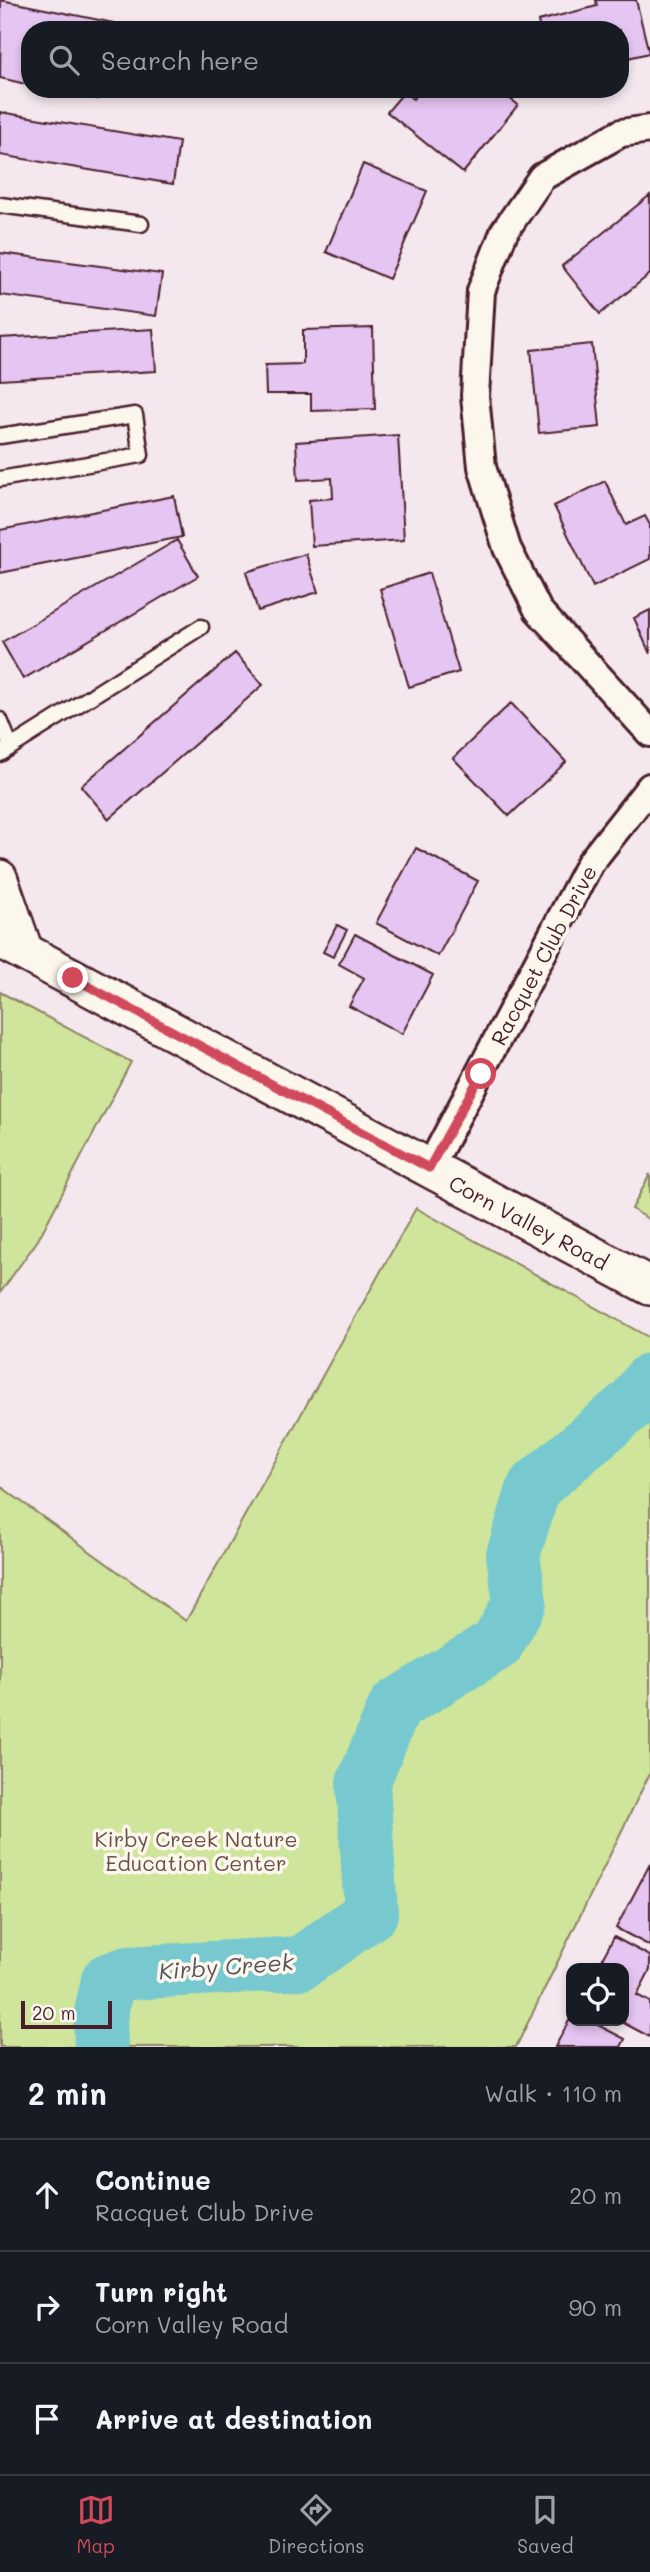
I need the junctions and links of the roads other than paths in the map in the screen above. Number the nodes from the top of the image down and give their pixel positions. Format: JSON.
{"nodes":[{"id":1,"x":650,"y":129,"type":"edge"},
{"id":2,"x":0,"y":205,"type":"edge"},
{"id":3,"x":141,"y":225,"type":"dead end"},
{"id":4,"x":0,"y":436,"type":"edge"},
{"id":5,"x":0,"y":479,"type":"edge"},
{"id":6,"x":201,"y":627,"type":"dead end"},
{"id":7,"x":0,"y":720,"type":"edge"},
{"id":8,"x":650,"y":733,"type":"edge"},
{"id":9,"x":6,"y":750,"type":"edge"},
{"id":10,"x":650,"y":787,"type":"edge"},
{"id":11,"x":0,"y":877,"type":"edge"},
{"id":12,"x":14,"y":946,"type":"edge"},
{"id":13,"x":429,"y":1168,"type":"junction"},
{"id":14,"x":649,"y":1286,"type":"edge"}],
"edges":[{"from":1,"to":8,"type":"street"},
{"from":2,"to":3,"type":"lane"},
{"from":4,"to":5,"type":"lane"},
{"from":6,"to":9,"type":"lane"},
{"from":7,"to":9,"type":"lane"},
{"from":10,"to":13,"type":"street","name":"Racquet Club Drive"},
{"from":11,"to":12,"type":"street"},
{"from":12,"to":13,"type":"main road","name":"Corn Valley Road"},
{"from":13,"to":14,"type":"main road","name":"Corn Valley Road"}]}
